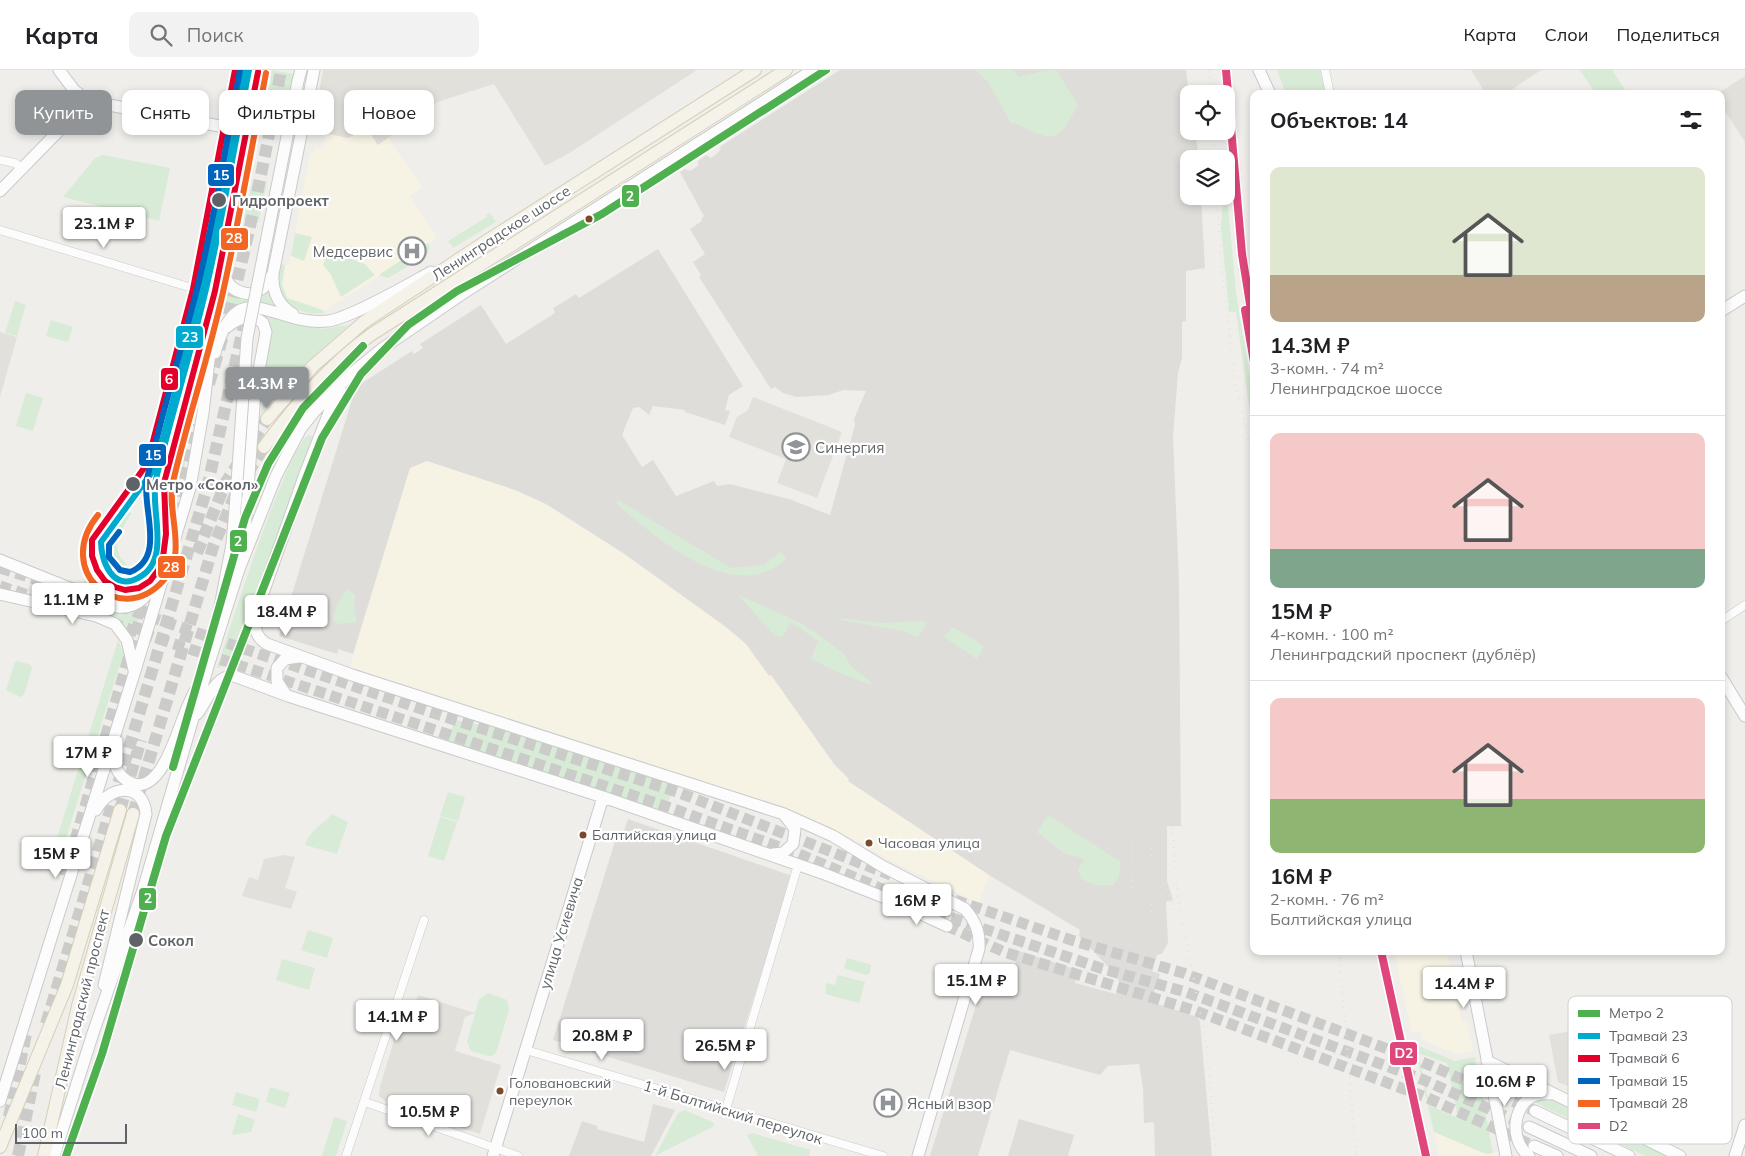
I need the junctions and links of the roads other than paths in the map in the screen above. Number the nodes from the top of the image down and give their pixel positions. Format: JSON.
{"nodes":[{"id":1,"x":59,"y":70,"type":"edge"},
{"id":2,"x":262,"y":70,"type":"edge"},
{"id":3,"x":314,"y":70,"type":"edge"},
{"id":4,"x":755,"y":70,"type":"edge"},
{"id":5,"x":786,"y":70,"type":"edge"},
{"id":6,"x":813,"y":70,"type":"edge"},
{"id":7,"x":1259,"y":70,"type":"edge"},
{"id":8,"x":1325,"y":70,"type":"edge"},
{"id":9,"x":300,"y":76,"type":"edge"},
{"id":10,"x":74,"y":90,"type":"edge"},
{"id":11,"x":258,"y":90,"type":"edge"},
{"id":12,"x":1268,"y":90,"type":"edge"},
{"id":13,"x":1329,"y":90,"type":"edge"},
{"id":14,"x":112,"y":106,"type":"edge"},
{"id":15,"x":219,"y":126,"type":"edge"},
{"id":16,"x":56,"y":135,"type":"edge"},
{"id":17,"x":250,"y":135,"type":"edge"},
{"id":18,"x":0,"y":160,"type":"edge"},
{"id":19,"x":23,"y":169,"type":"junction"},
{"id":20,"x":0,"y":191,"type":"edge"},
{"id":21,"x":0,"y":230,"type":"edge"},
{"id":22,"x":525,"y":238,"type":"junction"},
{"id":23,"x":488,"y":240,"type":"junction"},
{"id":24,"x":224,"y":262,"type":"junction"},
{"id":25,"x":273,"y":274,"type":"junction"},
{"id":26,"x":221,"y":275,"type":"junction"},
{"id":27,"x":202,"y":290,"type":"junction"},
{"id":28,"x":466,"y":292,"type":"junction"},
{"id":29,"x":1745,"y":296,"type":"edge"},
{"id":30,"x":1725,"y":308,"type":"edge"},
{"id":31,"x":214,"y":317,"type":"junction"},
{"id":32,"x":298,"y":318,"type":"junction"},
{"id":33,"x":222,"y":331,"type":"junction"},
{"id":34,"x":351,"y":374,"type":"junction"},
{"id":35,"x":207,"y":381,"type":"junction"},
{"id":36,"x":267,"y":419,"type":"tunnel mouth"},
{"id":37,"x":264,"y":446,"type":"tunnel mouth"},
{"id":38,"x":0,"y":560,"type":"edge"},
{"id":39,"x":169,"y":561,"type":"junction"},
{"id":40,"x":239,"y":569,"type":"junction"},
{"id":41,"x":0,"y":594,"type":"edge"},
{"id":42,"x":1745,"y":605,"type":"edge"},
{"id":43,"x":1725,"y":618,"type":"edge"},
{"id":44,"x":215,"y":641,"type":"junction"},
{"id":45,"x":303,"y":657,"type":"junction"},
{"id":46,"x":208,"y":663,"type":"junction"},
{"id":47,"x":134,"y":674,"type":"junction"},
{"id":48,"x":1725,"y":684,"type":"edge"},
{"id":49,"x":288,"y":696,"type":"junction"},
{"id":50,"x":1745,"y":716,"type":"edge"},
{"id":51,"x":194,"y":718,"type":"junction"},
{"id":52,"x":117,"y":730,"type":"junction"},
{"id":53,"x":603,"y":796,"type":"junction"},
{"id":54,"x":120,"y":810,"type":"tunnel mouth"},
{"id":55,"x":133,"y":814,"type":"tunnel mouth"},
{"id":56,"x":784,"y":814,"type":"junction"},
{"id":57,"x":83,"y":834,"type":"junction"},
{"id":58,"x":767,"y":853,"type":"junction"},
{"id":59,"x":798,"y":865,"type":"junction"},
{"id":60,"x":424,"y":920,"type":"dead end"},
{"id":61,"x":947,"y":926,"type":"tunnel mouth"},
{"id":62,"x":1467,"y":955,"type":"edge"},
{"id":63,"x":93,"y":1033,"type":"junction"},
{"id":64,"x":526,"y":1050,"type":"junction"},
{"id":65,"x":1487,"y":1061,"type":"junction"},
{"id":66,"x":1527,"y":1082,"type":"junction"},
{"id":67,"x":1556,"y":1095,"type":"junction"},
{"id":68,"x":0,"y":1101,"type":"edge"},
{"id":69,"x":1495,"y":1101,"type":"junction"},
{"id":70,"x":1568,"y":1101,"type":"edge"},
{"id":71,"x":365,"y":1102,"type":"junction"},
{"id":72,"x":726,"y":1109,"type":"junction"},
{"id":73,"x":1535,"y":1111,"type":"tunnel mouth"},
{"id":74,"x":1745,"y":1125,"type":"edge"},
{"id":75,"x":1529,"y":1126,"type":"tunnel mouth"},
{"id":76,"x":1568,"y":1127,"type":"edge"},
{"id":77,"x":1503,"y":1142,"type":"junction"},
{"id":78,"x":1604,"y":1144,"type":"edge"},
{"id":79,"x":1656,"y":1144,"type":"edge"},
{"id":80,"x":0,"y":1147,"type":"edge"},
{"id":81,"x":1531,"y":1151,"type":"edge"},
{"id":82,"x":494,"y":1152,"type":"edge"},
{"id":83,"x":44,"y":1156,"type":"edge"},
{"id":84,"x":54,"y":1156,"type":"edge"},
{"id":85,"x":346,"y":1156,"type":"edge"},
{"id":86,"x":518,"y":1156,"type":"edge"},
{"id":87,"x":883,"y":1156,"type":"edge"},
{"id":88,"x":918,"y":1156,"type":"edge"},
{"id":89,"x":1506,"y":1156,"type":"edge"},
{"id":90,"x":1517,"y":1156,"type":"edge"},
{"id":91,"x":1558,"y":1156,"type":"edge"},
{"id":92,"x":1591,"y":1156,"type":"edge"},
{"id":93,"x":1629,"y":1156,"type":"edge"},
{"id":94,"x":1680,"y":1156,"type":"edge"},
{"id":95,"x":1735,"y":1156,"type":"edge"}],
"edges":[{"from":1,"to":10,"type":"main road"},
{"from":2,"to":11,"type":"main road"},
{"from":3,"to":25,"type":"main road"},
{"from":4,"to":23,"type":"main road","name":"Ленинградское шоссе"},
{"from":5,"to":22,"type":"main road","name":"Ленинградское шоссе"},
{"from":6,"to":28,"type":"main road"},
{"from":7,"to":12,"type":"main road"},
{"from":8,"to":13,"type":"street"},
{"from":9,"to":44,"type":"main road","bridge":true},
{"from":14,"to":15,"type":"main road"},
{"from":16,"to":19,"type":"main road"},
{"from":17,"to":24,"type":"main road"},
{"from":18,"to":19,"type":"street"},
{"from":19,"to":20,"type":"main road"},
{"from":21,"to":27,"type":"street"},
{"from":22,"to":28,"type":"main road"},
{"from":22,"to":37,"type":"main road","name":"Ленинградское шоссе"},
{"from":23,"to":32,"type":"main road"},
{"from":23,"to":36,"type":"main road","name":"Ленинградское шоссе"},
{"from":24,"to":25,"type":"main road"},
{"from":24,"to":26,"type":"main road"},
{"from":25,"to":32,"type":"main road"},
{"from":26,"to":27,"type":"street"},
{"from":26,"to":31,"type":"main road"},
{"from":27,"to":31,"type":"street"},
{"from":28,"to":34,"type":"main road"},
{"from":29,"to":30,"type":"main road"},
{"from":31,"to":35,"type":"main road"},
{"from":32,"to":33,"type":"main road"},
{"from":33,"to":35,"type":"main road"},
{"from":33,"to":40,"type":"main road"},
{"from":34,"to":40,"type":"main road"},
{"from":34,"to":45,"type":"main road"},
{"from":35,"to":39,"type":"main road"},
{"from":38,"to":39,"type":"main road"},
{"from":39,"to":47,"type":"main road"},
{"from":40,"to":44,"type":"main road"},
{"from":41,"to":47,"type":"main road"},
{"from":42,"to":43,"type":"street"},
{"from":44,"to":46,"type":"main road"},
{"from":45,"to":49,"type":"main road"},
{"from":45,"to":56,"type":"main road"},
{"from":46,"to":51,"type":"main road"},
{"from":46,"to":52,"type":"main road"},
{"from":47,"to":52,"type":"main road"},
{"from":48,"to":50,"type":"main road"},
{"from":49,"to":51,"type":"main road"},
{"from":49,"to":53,"type":"main road"},
{"from":51,"to":63,"type":"main road"},
{"from":52,"to":57,"type":"main road"},
{"from":53,"to":58,"type":"main road"},
{"from":53,"to":64,"type":"main road","name":"улица Усиевича"},
{"from":54,"to":80,"type":"main road","name":"Ленинградский проспект"},
{"from":55,"to":83,"type":"main road","name":"Ленинградский проспект"},
{"from":56,"to":58,"type":"main road"},
{"from":56,"to":88,"type":"main road"},
{"from":57,"to":63,"type":"main road"},
{"from":57,"to":68,"type":"main road"},
{"from":58,"to":59,"type":"main road"},
{"from":59,"to":61,"type":"main road"},
{"from":59,"to":72,"type":"street"},
{"from":60,"to":71,"type":"street"},
{"from":62,"to":65,"type":"main road"},
{"from":63,"to":84,"type":"main road"},
{"from":64,"to":72,"type":"street","name":"1-й Балтийский переулок"},
{"from":64,"to":82,"type":"main road","name":"улица Усиевича"},
{"from":65,"to":66,"type":"main road"},
{"from":65,"to":69,"type":"main road"},
{"from":66,"to":67,"type":"main road"},
{"from":66,"to":69,"type":"main road"},
{"from":67,"to":70,"type":"main road"},
{"from":67,"to":81,"type":"main road"},
{"from":69,"to":77,"type":"main road"},
{"from":71,"to":82,"type":"street"},
{"from":71,"to":85,"type":"street"},
{"from":72,"to":87,"type":"street","name":"1-й Балтийский переулок"},
{"from":73,"to":76,"type":"main road"},
{"from":74,"to":95,"type":"main road"},
{"from":75,"to":92,"type":"main road"},
{"from":77,"to":89,"type":"main road"},
{"from":77,"to":90,"type":"main road"},
{"from":78,"to":93,"type":"main road"},
{"from":79,"to":94,"type":"main road"},
{"from":81,"to":91,"type":"main road"},
{"from":82,"to":86,"type":"street"}]}
